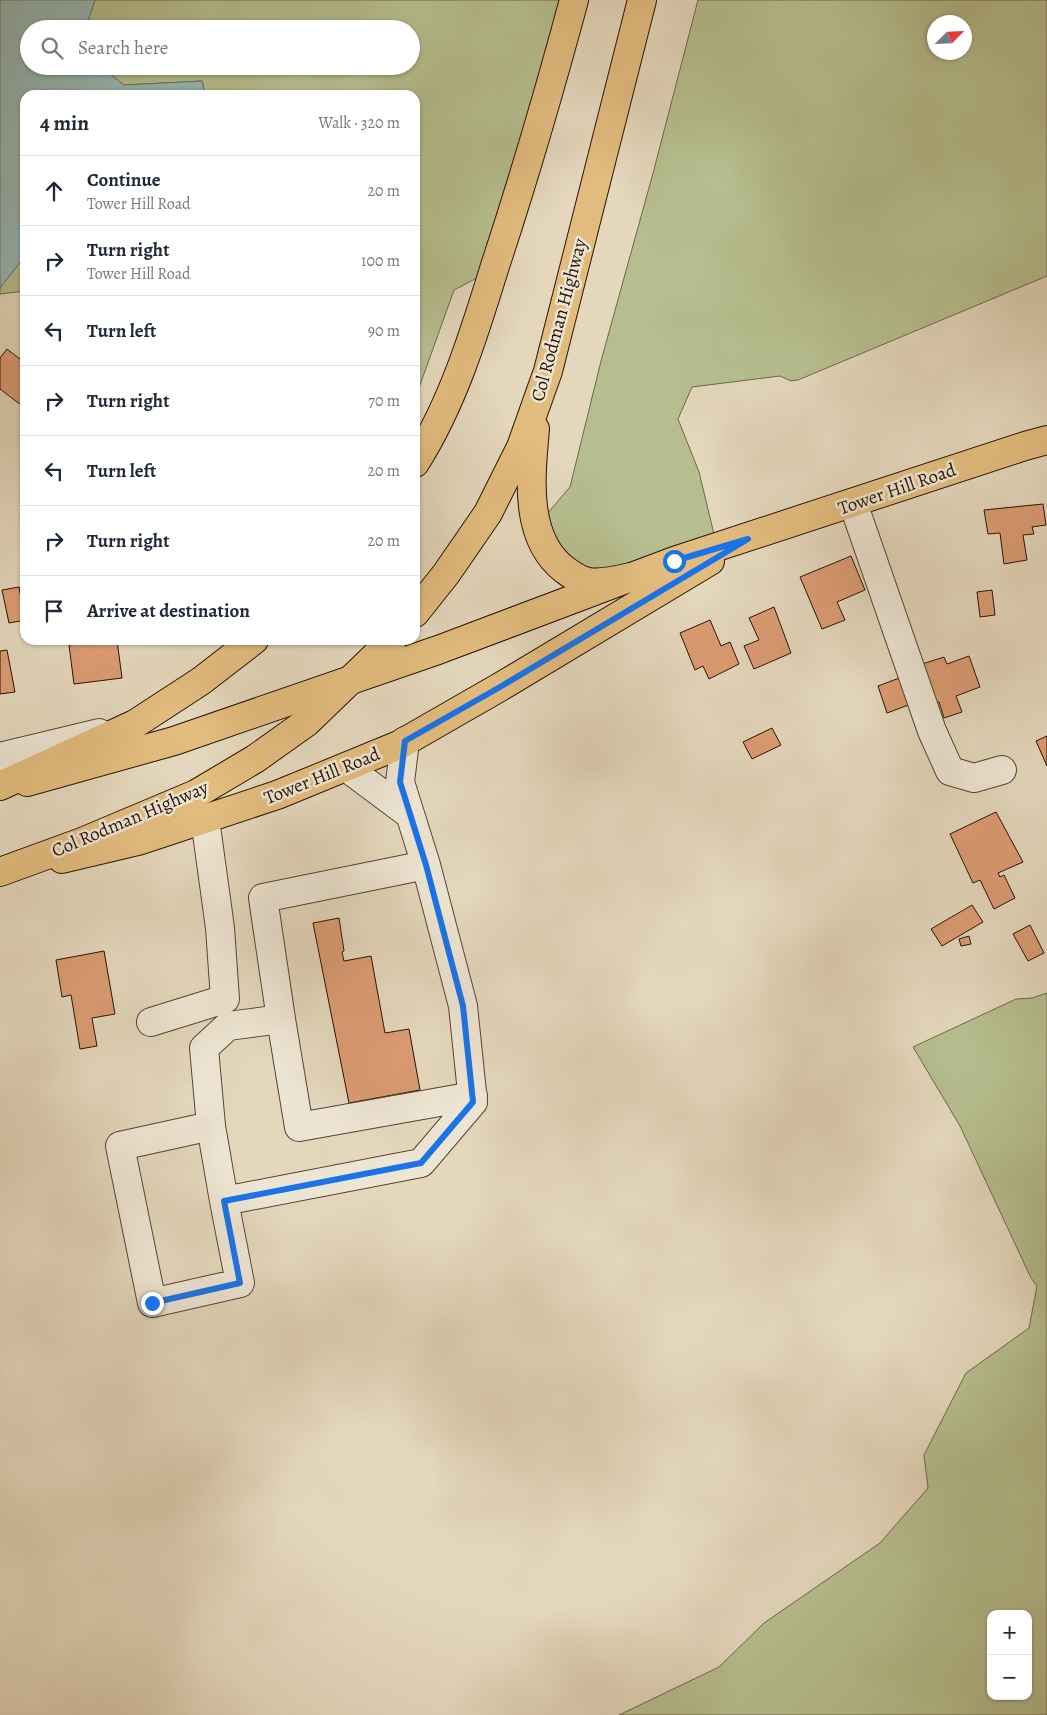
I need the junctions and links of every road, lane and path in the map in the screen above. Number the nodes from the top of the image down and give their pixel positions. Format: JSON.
{"nodes":[{"id":1,"x":574,"y":0,"type":"edge"},
{"id":2,"x":642,"y":0,"type":"edge"},
{"id":3,"x":537,"y":402,"type":"junction"},
{"id":4,"x":1047,"y":440,"type":"edge"},
{"id":5,"x":420,"y":455,"type":"edge"},
{"id":6,"x":853,"y":503,"type":"junction"},
{"id":7,"x":748,"y":539,"type":"junction"},
{"id":8,"x":631,"y":577,"type":"junction"},
{"id":9,"x":420,"y":607,"type":"edge"},
{"id":10,"x":248,"y":645,"type":"edge"},
{"id":11,"x":387,"y":645,"type":"edge"},
{"id":12,"x":355,"y":678,"type":"junction"},
{"id":13,"x":135,"y":724,"type":"junction"},
{"id":14,"x":405,"y":741,"type":"junction"},
{"id":15,"x":0,"y":758,"type":"edge"},
{"id":16,"x":346,"y":767,"type":"junction"},
{"id":17,"x":1002,"y":770,"type":"dead end"},
{"id":18,"x":0,"y":786,"type":"edge"},
{"id":19,"x":0,"y":790,"type":"edge"},
{"id":20,"x":409,"y":814,"type":"junction"},
{"id":21,"x":205,"y":819,"type":"junction"},
{"id":22,"x":426,"y":865,"type":"junction"},
{"id":23,"x":0,"y":873,"type":"edge"},
{"id":24,"x":281,"y":1019,"type":"junction"},
{"id":25,"x":151,"y":1022,"type":"dead end"},
{"id":26,"x":473,"y":1096,"type":"junction"},
{"id":27,"x":212,"y":1126,"type":"junction"},
{"id":28,"x":224,"y":1201,"type":"junction"}],
"edges":[{"from":1,"to":5,"type":"main road"},
{"from":2,"to":3,"type":"main road","name":"Col Rodman Highway"},
{"from":3,"to":8,"type":"main road"},
{"from":3,"to":9,"type":"main road","name":"Col Rodman Highway"},
{"from":4,"to":6,"type":"main road","name":"Tower Hill Road"},
{"from":6,"to":7,"type":"main road","name":"Tower Hill Road"},
{"from":6,"to":17,"type":"lane"},
{"from":7,"to":8,"type":"main road","name":"Tower Hill Road"},
{"from":7,"to":14,"type":"main road","name":"Tower Hill Road"},
{"from":8,"to":12,"type":"main road","name":"Tower Hill Road"},
{"from":10,"to":13,"type":"main road"},
{"from":11,"to":12,"type":"main road","name":"Col Rodman Highway"},
{"from":12,"to":19,"type":"main road","name":"Tower Hill Road"},
{"from":12,"to":23,"type":"main road","name":"Col Rodman Highway"},
{"from":13,"to":15,"type":"lane"},
{"from":13,"to":18,"type":"main road"},
{"from":14,"to":16,"type":"main road","name":"Tower Hill Road"},
{"from":14,"to":20,"type":"lane"},
{"from":16,"to":20,"type":"lane"},
{"from":16,"to":21,"type":"main road","name":"Tower Hill Road"},
{"from":20,"to":22,"type":"lane"},
{"from":21,"to":23,"type":"main road","name":"Tower Hill Road"},
{"from":21,"to":25,"type":"lane"},
{"from":22,"to":24,"type":"lane"},
{"from":22,"to":26,"type":"lane"},
{"from":24,"to":26,"type":"lane"},
{"from":24,"to":27,"type":"lane"},
{"from":26,"to":28,"type":"lane"},
{"from":27,"to":28,"type":"lane"},
{"from":27,"to":28,"type":"lane"}]}
